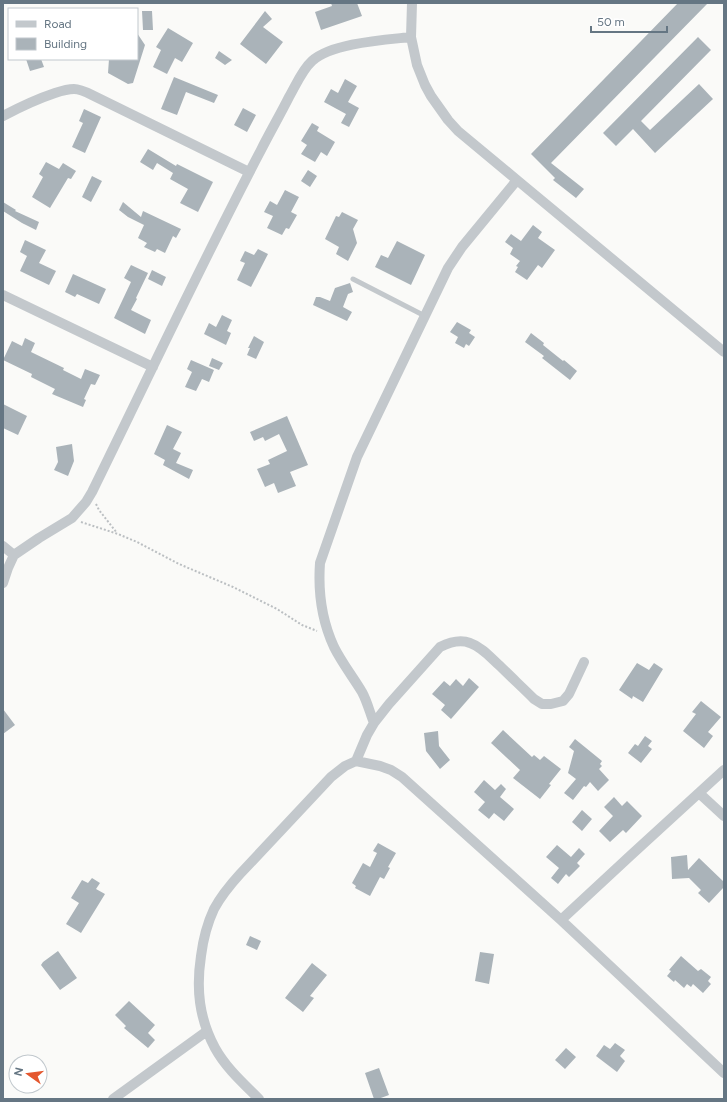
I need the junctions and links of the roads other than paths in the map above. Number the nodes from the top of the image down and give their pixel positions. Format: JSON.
{"nodes":[{"id":1,"x":412,"y":3,"type":"edge"},
{"id":2,"x":411,"y":37,"type":"junction"},
{"id":3,"x":3,"y":116,"type":"edge"},
{"id":4,"x":249,"y":172,"type":"junction"},
{"id":5,"x":516,"y":180,"type":"junction"},
{"id":6,"x":353,"y":279,"type":"dead end"},
{"id":7,"x":3,"y":295,"type":"edge"},
{"id":8,"x":425,"y":316,"type":"junction"},
{"id":9,"x":724,"y":352,"type":"edge"},
{"id":10,"x":153,"y":367,"type":"junction"},
{"id":11,"x":3,"y":546,"type":"edge"},
{"id":12,"x":14,"y":555,"type":"junction"},
{"id":13,"x":3,"y":583,"type":"edge"},
{"id":14,"x":584,"y":662,"type":"dead end"},
{"id":15,"x":374,"y":723,"type":"junction"},
{"id":16,"x":356,"y":761,"type":"junction"},
{"id":17,"x":724,"y":770,"type":"edge"},
{"id":18,"x":699,"y":793,"type":"junction"},
{"id":19,"x":724,"y":816,"type":"edge"},
{"id":20,"x":561,"y":920,"type":"junction"},
{"id":21,"x":207,"y":1031,"type":"junction"},
{"id":22,"x":724,"y":1073,"type":"edge"},
{"id":23,"x":113,"y":1099,"type":"edge"},
{"id":24,"x":259,"y":1099,"type":"edge"}],
"edges":[{"from":1,"to":2,"type":"street"},
{"from":2,"to":4,"type":"street"},
{"from":2,"to":5,"type":"street"},
{"from":3,"to":4,"type":"street"},
{"from":4,"to":10,"type":"street"},
{"from":5,"to":8,"type":"street"},
{"from":5,"to":9,"type":"street"},
{"from":6,"to":8,"type":"lane"},
{"from":7,"to":10,"type":"street"},
{"from":8,"to":15,"type":"street"},
{"from":10,"to":12,"type":"street"},
{"from":11,"to":12,"type":"street"},
{"from":12,"to":13,"type":"street"},
{"from":14,"to":15,"type":"street"},
{"from":15,"to":16,"type":"street"},
{"from":16,"to":20,"type":"street"},
{"from":16,"to":21,"type":"street"},
{"from":17,"to":18,"type":"street"},
{"from":18,"to":19,"type":"street"},
{"from":18,"to":20,"type":"street"},
{"from":20,"to":22,"type":"street"},
{"from":21,"to":23,"type":"street"},
{"from":21,"to":24,"type":"street"}]}
